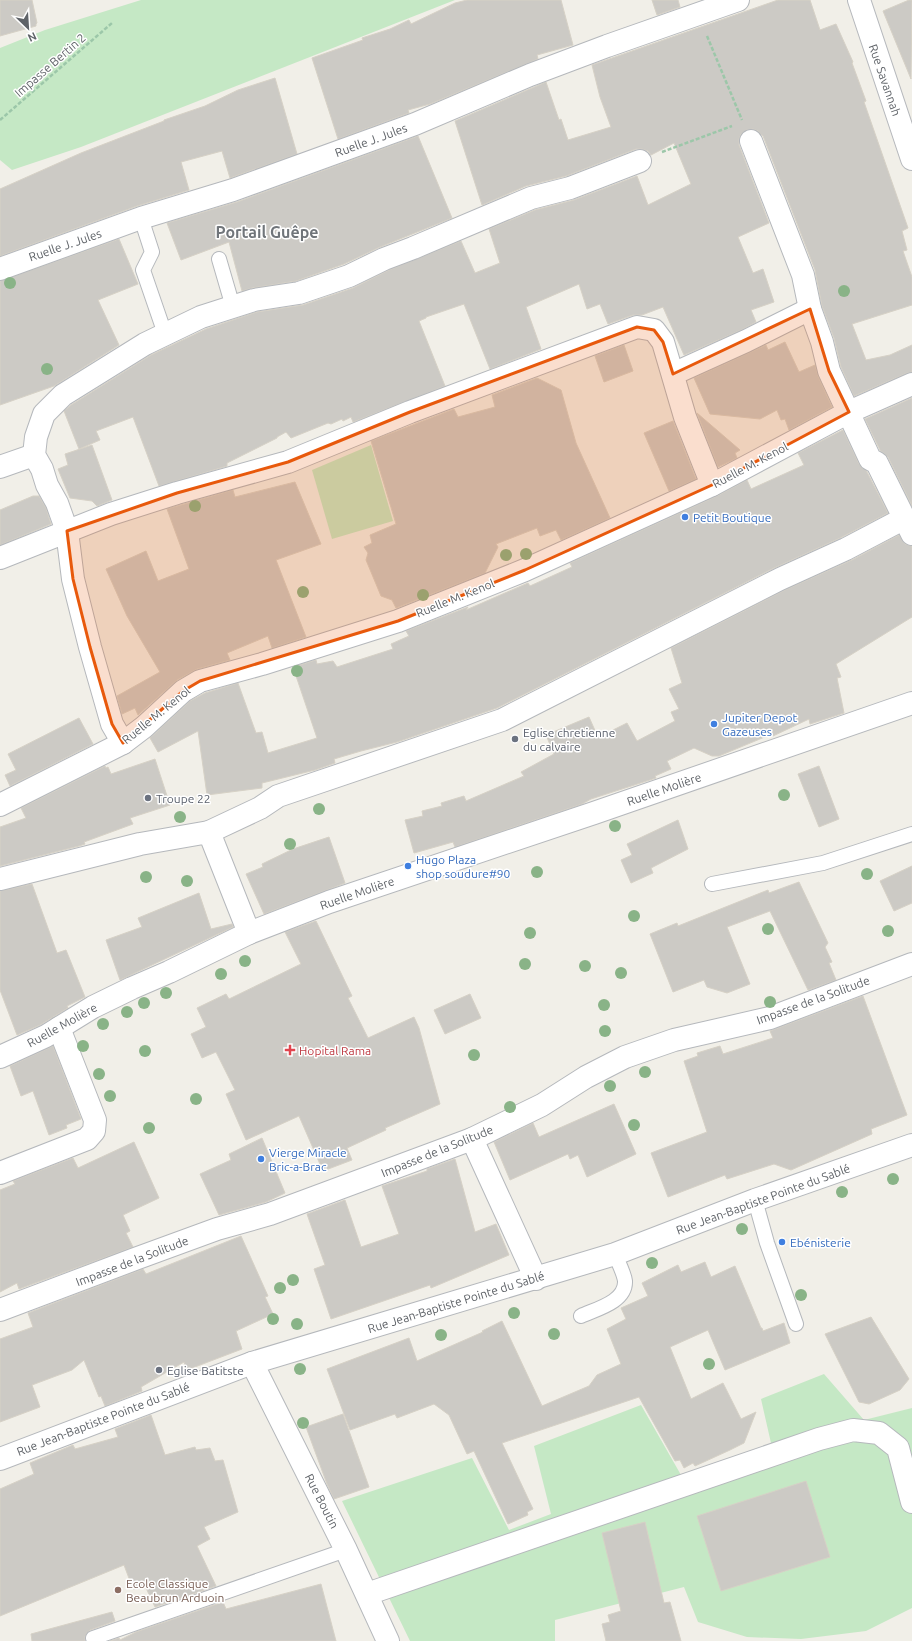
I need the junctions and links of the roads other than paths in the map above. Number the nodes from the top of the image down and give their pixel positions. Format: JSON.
{"nodes":[{"id":1,"x":738,"y":0,"type":"edge"},
{"id":2,"x":859,"y":0,"type":"edge"},
{"id":3,"x":752,"y":141,"type":"dead end"},
{"id":4,"x":912,"y":159,"type":"edge"},
{"id":5,"x":640,"y":162,"type":"road end"},
{"id":6,"x":141,"y":218,"type":"junction"},
{"id":7,"x":219,"y":260,"type":"dead end"},
{"id":8,"x":0,"y":269,"type":"edge"},
{"id":9,"x":233,"y":307,"type":"junction"},
{"id":10,"x":810,"y":309,"type":"junction"},
{"id":11,"x":165,"y":334,"type":"junction"},
{"id":12,"x":673,"y":374,"type":"junction"},
{"id":13,"x":912,"y":384,"type":"edge"},
{"id":14,"x":849,"y":412,"type":"junction"},
{"id":15,"x":34,"y":455,"type":"junction"},
{"id":16,"x":0,"y":467,"type":"edge"},
{"id":17,"x":712,"y":485,"type":"junction"},
{"id":18,"x":909,"y":526,"type":"edge"},
{"id":19,"x":67,"y":531,"type":"junction"},
{"id":20,"x":0,"y":558,"type":"edge"},
{"id":21,"x":912,"y":703,"type":"edge"},
{"id":22,"x":123,"y":743,"type":"junction"},
{"id":23,"x":0,"y":805,"type":"edge"},
{"id":24,"x":209,"y":832,"type":"junction"},
{"id":25,"x":912,"y":834,"type":"edge"},
{"id":26,"x":0,"y":879,"type":"edge"},
{"id":27,"x":712,"y":884,"type":"dead end"},
{"id":28,"x":249,"y":934,"type":"junction"},
{"id":29,"x":912,"y":964,"type":"edge"},
{"id":30,"x":59,"y":1028,"type":"junction"},
{"id":31,"x":0,"y":1057,"type":"edge"},
{"id":32,"x":472,"y":1139,"type":"junction"},
{"id":33,"x":912,"y":1145,"type":"edge"},
{"id":34,"x":0,"y":1173,"type":"edge"},
{"id":35,"x":755,"y":1200,"type":"junction"},
{"id":36,"x":615,"y":1254,"type":"junction"},
{"id":37,"x":536,"y":1279,"type":"junction"},
{"id":38,"x":0,"y":1310,"type":"edge"},
{"id":39,"x":581,"y":1316,"type":"dead end"},
{"id":40,"x":796,"y":1324,"type":"dead end"},
{"id":41,"x":252,"y":1363,"type":"junction"},
{"id":42,"x":0,"y":1458,"type":"edge"},
{"id":43,"x":912,"y":1502,"type":"edge"},
{"id":44,"x":346,"y":1550,"type":"junction"},
{"id":45,"x":367,"y":1594,"type":"junction"},
{"id":46,"x":93,"y":1638,"type":"dead end"},
{"id":47,"x":388,"y":1641,"type":"edge"}],
"edges":[{"from":1,"to":6,"type":"street","name":"Ruelle J. Jules"},
{"from":2,"to":4,"type":"street","name":"Rue Savannah"},
{"from":3,"to":10,"type":"street"},
{"from":5,"to":9,"type":"street"},
{"from":6,"to":8,"type":"street","name":"Ruelle J. Jules"},
{"from":6,"to":11,"type":"lane"},
{"from":7,"to":9,"type":"lane"},
{"from":9,"to":11,"type":"street"},
{"from":10,"to":12,"type":"street"},
{"from":10,"to":14,"type":"street"},
{"from":11,"to":15,"type":"street"},
{"from":12,"to":17,"type":"street"},
{"from":12,"to":19,"type":"street"},
{"from":13,"to":14,"type":"street","name":"Ruelle M. Kenol"},
{"from":14,"to":17,"type":"street","name":"Ruelle M. Kenol"},
{"from":14,"to":18,"type":"street"},
{"from":15,"to":16,"type":"street"},
{"from":15,"to":19,"type":"street"},
{"from":17,"to":22,"type":"street","name":"Ruelle M. Kenol"},
{"from":18,"to":24,"type":"street"},
{"from":19,"to":20,"type":"street"},
{"from":19,"to":22,"type":"street"},
{"from":21,"to":28,"type":"street","name":"Ruelle Molière"},
{"from":22,"to":23,"type":"street","name":"Ruelle M. Kenol"},
{"from":24,"to":26,"type":"street"},
{"from":24,"to":28,"type":"street"},
{"from":25,"to":27,"type":"lane"},
{"from":28,"to":30,"type":"street","name":"Ruelle Molière"},
{"from":29,"to":32,"type":"street","name":"Impasse de la Solitude"},
{"from":30,"to":31,"type":"street","name":"Ruelle Molière"},
{"from":30,"to":34,"type":"street"},
{"from":32,"to":37,"type":"street"},
{"from":32,"to":38,"type":"street","name":"Impasse de la Solitude"},
{"from":33,"to":35,"type":"street","name":"Rue Jean-Baptiste Pointe du Sablé"},
{"from":35,"to":36,"type":"street","name":"Rue Jean-Baptiste Pointe du Sablé"},
{"from":35,"to":40,"type":"lane"},
{"from":36,"to":37,"type":"street","name":"Rue Jean-Baptiste Pointe du Sablé"},
{"from":36,"to":39,"type":"lane"},
{"from":37,"to":41,"type":"street","name":"Rue Jean-Baptiste Pointe du Sablé"},
{"from":41,"to":42,"type":"street","name":"Rue Jean-Baptiste Pointe du Sablé"},
{"from":41,"to":44,"type":"street","name":"Rue Boutin"},
{"from":43,"to":45,"type":"street"},
{"from":44,"to":45,"type":"street","name":"Rue Boutin"},
{"from":44,"to":46,"type":"lane"},
{"from":45,"to":47,"type":"street","name":"Rue Boutin"}]}
